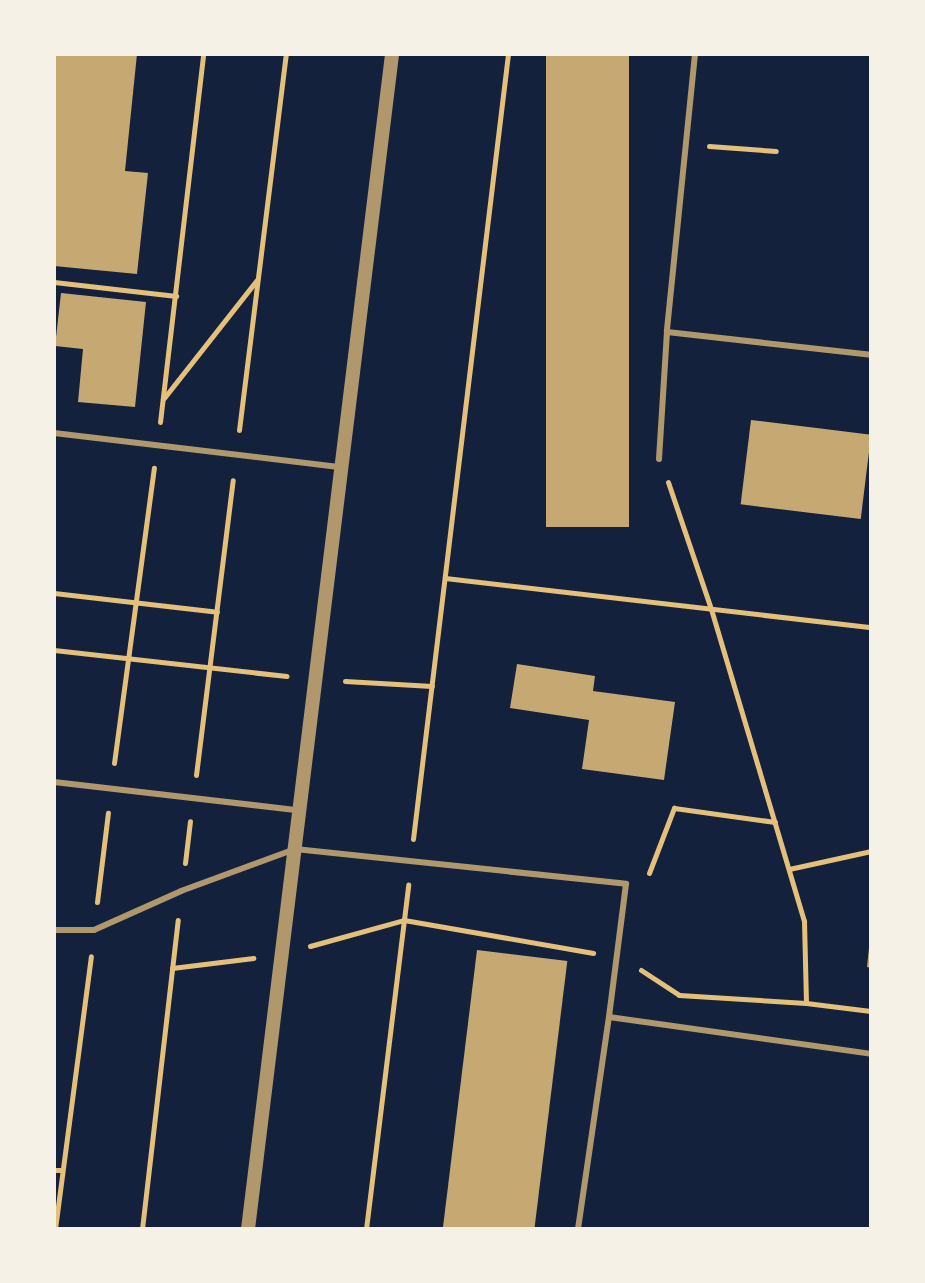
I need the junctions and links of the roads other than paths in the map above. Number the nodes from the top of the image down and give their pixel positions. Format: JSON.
{"nodes":[{"id":1,"x":392,"y":54,"type":"edge"},
{"id":2,"x":695,"y":54,"type":"edge"},
{"id":3,"x":667,"y":332,"type":"junction"},
{"id":4,"x":871,"y":355,"type":"edge"},
{"id":5,"x":54,"y":433,"type":"edge"},
{"id":6,"x":659,"y":459,"type":"road end"},
{"id":7,"x":341,"y":467,"type":"junction"},
{"id":8,"x":54,"y":782,"type":"edge"},
{"id":9,"x":299,"y":811,"type":"junction"},
{"id":10,"x":295,"y":849,"type":"junction"},
{"id":11,"x":54,"y":930,"type":"edge"},
{"id":12,"x":609,"y":1017,"type":"junction"},
{"id":13,"x":871,"y":1054,"type":"edge"},
{"id":14,"x":248,"y":1229,"type":"edge"},
{"id":15,"x":578,"y":1229,"type":"edge"}],
"edges":[{"from":1,"to":7,"type":"street"},
{"from":2,"to":3,"type":"lane"},
{"from":3,"to":4,"type":"lane"},
{"from":3,"to":6,"type":"lane"},
{"from":5,"to":7,"type":"lane"},
{"from":7,"to":9,"type":"street"},
{"from":8,"to":9,"type":"lane"},
{"from":9,"to":10,"type":"street"},
{"from":10,"to":11,"type":"lane"},
{"from":10,"to":12,"type":"lane"},
{"from":10,"to":14,"type":"street"},
{"from":12,"to":13,"type":"lane"},
{"from":12,"to":15,"type":"lane"}]}
